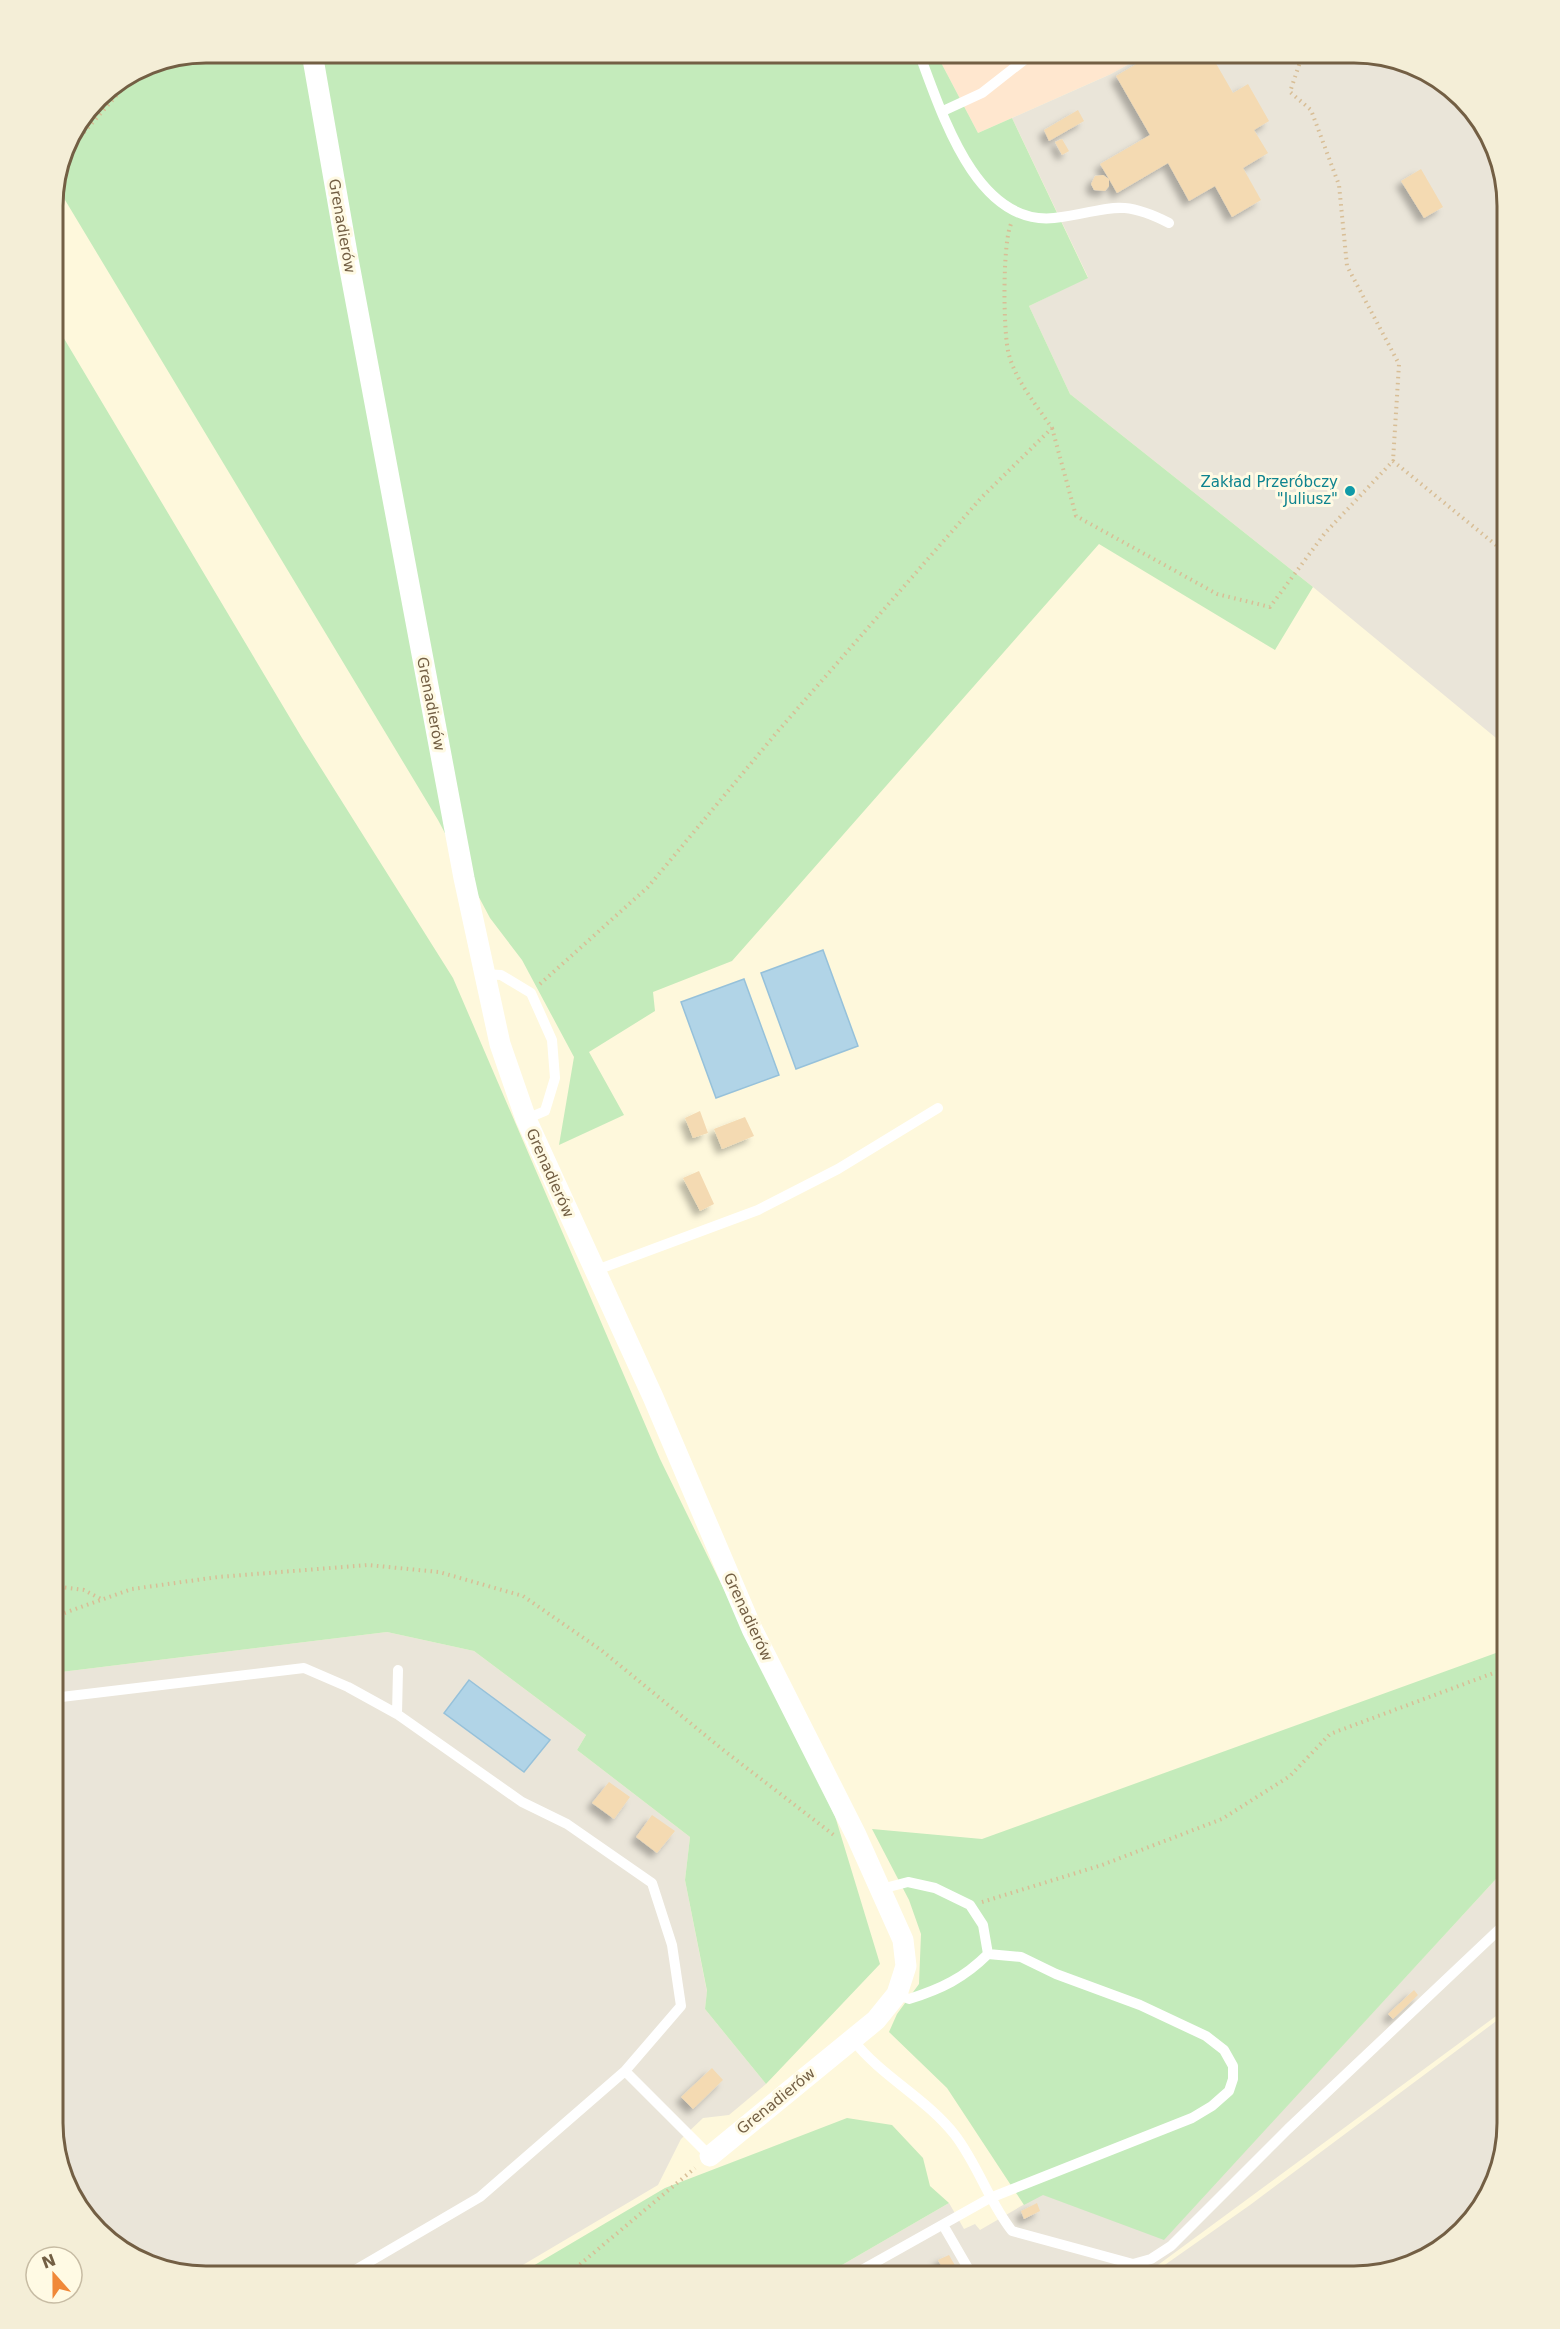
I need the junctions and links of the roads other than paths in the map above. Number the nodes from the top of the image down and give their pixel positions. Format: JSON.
{"nodes":[{"id":1,"x":314,"y":63,"type":"edge"},
{"id":2,"x":923,"y":63,"type":"edge"},
{"id":3,"x":1020,"y":63,"type":"edge"},
{"id":4,"x":942,"y":111,"type":"junction"},
{"id":5,"x":1169,"y":223,"type":"dead end"},
{"id":6,"x":483,"y":974,"type":"junction"},
{"id":7,"x":938,"y":1108,"type":"dead end"},
{"id":8,"x":526,"y":1119,"type":"junction"},
{"id":9,"x":594,"y":1270,"type":"junction"},
{"id":10,"x":398,"y":1670,"type":"dead end"},
{"id":11,"x":63,"y":1697,"type":"edge"},
{"id":12,"x":397,"y":1714,"type":"junction"},
{"id":13,"x":881,"y":1889,"type":"junction"},
{"id":14,"x":1497,"y":1932,"type":"edge"},
{"id":15,"x":988,"y":1954,"type":"junction"},
{"id":16,"x":897,"y":1994,"type":"junction"},
{"id":17,"x":853,"y":2040,"type":"junction"},
{"id":18,"x":626,"y":2071,"type":"junction"},
{"id":19,"x":710,"y":2156,"type":"joint"},
{"id":20,"x":990,"y":2198,"type":"junction"},
{"id":21,"x":943,"y":2225,"type":"junction"},
{"id":22,"x":362,"y":2266,"type":"edge"},
{"id":23,"x":869,"y":2266,"type":"edge"},
{"id":24,"x":967,"y":2266,"type":"edge"}],
"edges":[{"from":1,"to":6,"type":"street","name":"Grenadierów"},
{"from":2,"to":4,"type":"lane"},
{"from":3,"to":4,"type":"lane"},
{"from":4,"to":5,"type":"lane"},
{"from":6,"to":8,"type":"street","name":"Grenadierów"},
{"from":6,"to":8,"type":"lane"},
{"from":7,"to":9,"type":"lane"},
{"from":8,"to":9,"type":"street","name":"Grenadierów"},
{"from":9,"to":13,"type":"street","name":"Grenadierów"},
{"from":10,"to":12,"type":"lane"},
{"from":11,"to":12,"type":"lane"},
{"from":12,"to":18,"type":"lane"},
{"from":13,"to":15,"type":"lane"},
{"from":13,"to":16,"type":"street","name":"Grenadierów"},
{"from":14,"to":20,"type":"lane"},
{"from":15,"to":16,"type":"lane"},
{"from":15,"to":20,"type":"lane"},
{"from":16,"to":17,"type":"street","name":"Grenadierów"},
{"from":17,"to":19,"type":"street","name":"Grenadierów"},
{"from":17,"to":20,"type":"lane"},
{"from":18,"to":19,"type":"lane"},
{"from":18,"to":22,"type":"lane"},
{"from":20,"to":21,"type":"lane"},
{"from":21,"to":23,"type":"lane"},
{"from":21,"to":24,"type":"lane"}]}
